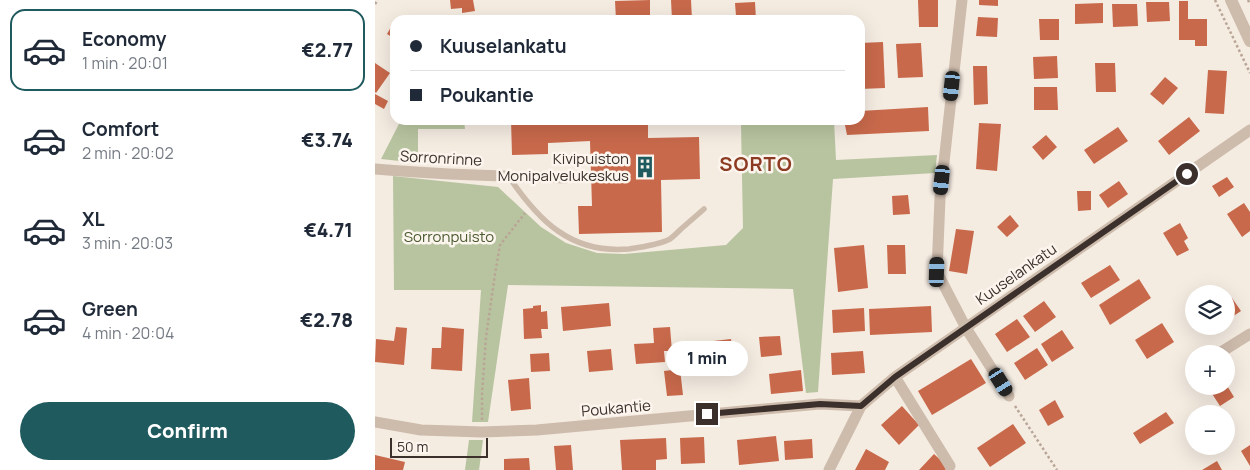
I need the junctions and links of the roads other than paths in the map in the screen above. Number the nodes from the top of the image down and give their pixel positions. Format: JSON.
{"nodes":[{"id":1,"x":962,"y":0,"type":"edge"},
{"id":2,"x":1231,"y":0,"type":"edge"},
{"id":3,"x":1250,"y":41,"type":"edge"},
{"id":4,"x":1250,"y":130,"type":"edge"},
{"id":5,"x":375,"y":169,"type":"edge"},
{"id":6,"x":509,"y":176,"type":"junction"},
{"id":7,"x":565,"y":178,"type":"dead end"},
{"id":8,"x":705,"y":209,"type":"dead end"},
{"id":9,"x":966,"y":328,"type":"junction"},
{"id":10,"x":1250,"y":334,"type":"edge"},
{"id":11,"x":1232,"y":345,"type":"edge"},
{"id":12,"x":895,"y":377,"type":"junction"},
{"id":13,"x":1009,"y":396,"type":"road end"},
{"id":14,"x":861,"y":406,"type":"junction"},
{"id":15,"x":375,"y":422,"type":"edge"},
{"id":16,"x":950,"y":466,"type":"dead end"},
{"id":17,"x":829,"y":470,"type":"edge"}],
"edges":[{"from":1,"to":9,"type":"street"},
{"from":2,"to":3,"type":"street"},
{"from":4,"to":9,"type":"street","name":"Kuuselankatu"},
{"from":5,"to":6,"type":"street","name":"Sorronrinne"},
{"from":6,"to":7,"type":"street","name":"Sorronrinne"},
{"from":6,"to":8,"type":"lane"},
{"from":9,"to":12,"type":"street","name":"Kuuselankatu"},
{"from":9,"to":13,"type":"street"},
{"from":10,"to":11,"type":"street"},
{"from":12,"to":14,"type":"street","name":"Kuuselankatu"},
{"from":12,"to":16,"type":"street"},
{"from":14,"to":15,"type":"street","name":"Poukantie"},
{"from":14,"to":17,"type":"street","name":"Kuuselankatu"}]}
